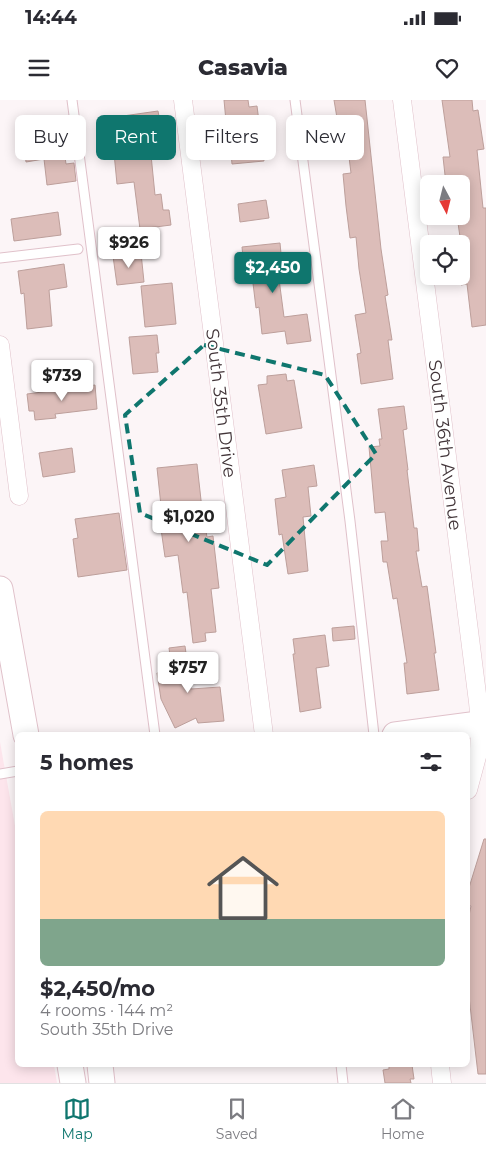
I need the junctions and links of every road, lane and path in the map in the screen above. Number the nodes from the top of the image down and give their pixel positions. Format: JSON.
{"nodes":[{"id":1,"x":72,"y":100,"type":"edge"},
{"id":2,"x":183,"y":100,"type":"edge"},
{"id":3,"x":295,"y":100,"type":"edge"},
{"id":4,"x":402,"y":100,"type":"edge"},
{"id":5,"x":78,"y":249,"type":"dead end"},
{"id":6,"x":0,"y":258,"type":"edge"},
{"id":7,"x":0,"y":345,"type":"edge"},
{"id":8,"x":19,"y":496,"type":"dead end"},
{"id":9,"x":0,"y":589,"type":"edge"},
{"id":10,"x":3,"y":625,"type":"edge"},
{"id":11,"x":483,"y":724,"type":"edge"},
{"id":12,"x":25,"y":732,"type":"edge"},
{"id":13,"x":155,"y":732,"type":"edge"},
{"id":14,"x":264,"y":732,"type":"edge"},
{"id":15,"x":374,"y":732,"type":"edge"},
{"id":16,"x":420,"y":732,"type":"edge"},
{"id":17,"x":15,"y":772,"type":"edge"},
{"id":18,"x":0,"y":774,"type":"edge"},
{"id":19,"x":470,"y":783,"type":"edge"},
{"id":20,"x":70,"y":1067,"type":"edge"},
{"id":21,"x":100,"y":1067,"type":"edge"},
{"id":22,"x":341,"y":1067,"type":"edge"},
{"id":23,"x":440,"y":1067,"type":"edge"},
{"id":24,"x":73,"y":1083,"type":"edge"},
{"id":25,"x":102,"y":1083,"type":"edge"},
{"id":26,"x":343,"y":1083,"type":"edge"},
{"id":27,"x":442,"y":1083,"type":"edge"}],
"edges":[{"from":1,"to":13,"type":"lane"},
{"from":2,"to":14,"type":"street","name":"South 35th Drive"},
{"from":3,"to":15,"type":"lane"},
{"from":4,"to":11,"type":"street","name":"South 36th Avenue"},
{"from":5,"to":6,"type":"lane"},
{"from":7,"to":8,"type":"street"},
{"from":9,"to":10,"type":"main road"},
{"from":10,"to":12,"type":"main road"},
{"from":11,"to":16,"type":"main road"},
{"from":11,"to":19,"type":"street","name":"South 36th Avenue"},
{"from":17,"to":18,"type":"lane"},
{"from":20,"to":24,"type":"main road"},
{"from":21,"to":25,"type":"main road"},
{"from":22,"to":26,"type":"lane"},
{"from":23,"to":27,"type":"street"}]}
